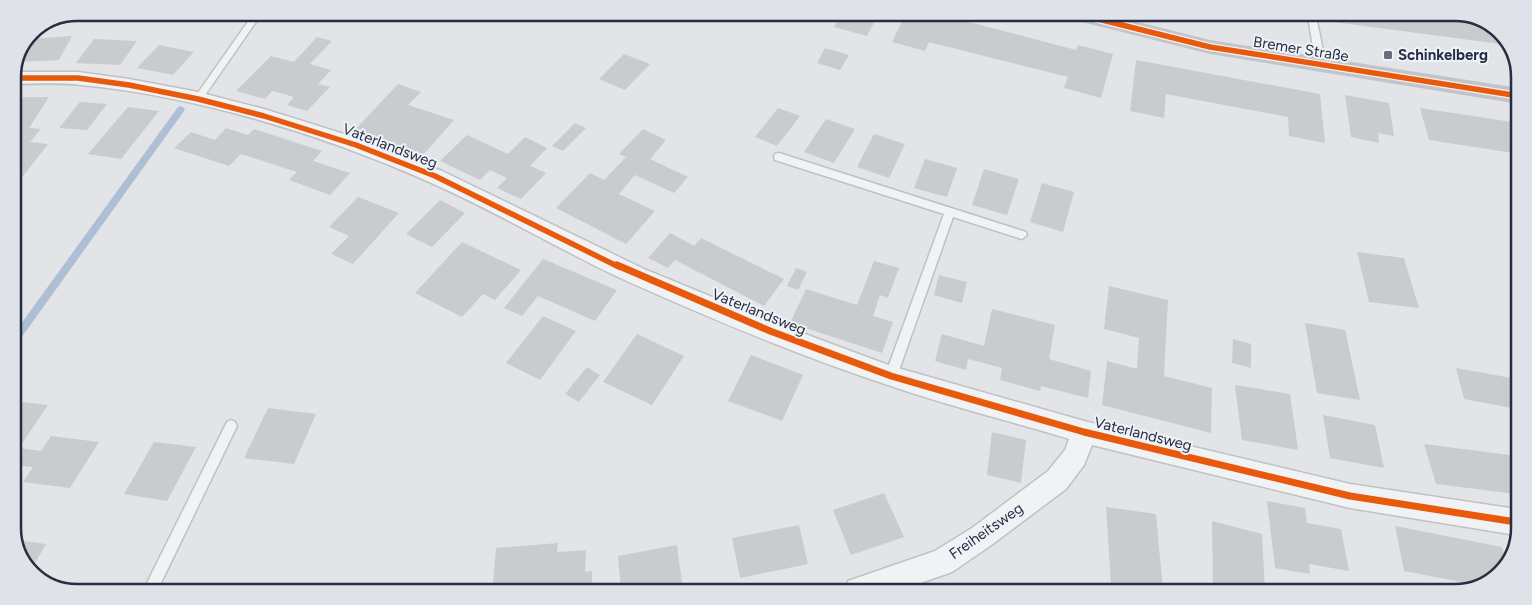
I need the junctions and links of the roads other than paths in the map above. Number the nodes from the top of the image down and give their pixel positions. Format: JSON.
{"nodes":[{"id":1,"x":252,"y":21,"type":"edge"},
{"id":2,"x":1109,"y":21,"type":"edge"},
{"id":3,"x":1313,"y":21,"type":"edge"},
{"id":4,"x":1322,"y":66,"type":"junction"},
{"id":5,"x":21,"y":78,"type":"edge"},
{"id":6,"x":1511,"y":95,"type":"edge"},
{"id":7,"x":198,"y":99,"type":"junction"},
{"id":8,"x":779,"y":157,"type":"dead end"},
{"id":9,"x":950,"y":212,"type":"junction"},
{"id":10,"x":1022,"y":235,"type":"dead end"},
{"id":11,"x":891,"y":376,"type":"junction"},
{"id":12,"x":231,"y":426,"type":"dead end"},
{"id":13,"x":1084,"y":432,"type":"junction"},
{"id":14,"x":1511,"y":523,"type":"edge"},
{"id":15,"x":153,"y":584,"type":"edge"},
{"id":16,"x":878,"y":584,"type":"edge"}],
"edges":[{"from":1,"to":7,"type":"lane"},
{"from":2,"to":4,"type":"main road","name":"Bremer Straße"},
{"from":3,"to":4,"type":"lane"},
{"from":4,"to":6,"type":"main road","name":"Bremer Straße"},
{"from":5,"to":7,"type":"street","name":"Vaterlandsweg"},
{"from":7,"to":11,"type":"street","name":"Vaterlandsweg"},
{"from":8,"to":9,"type":"lane"},
{"from":9,"to":10,"type":"lane"},
{"from":9,"to":11,"type":"lane"},
{"from":11,"to":13,"type":"street","name":"Vaterlandsweg"},
{"from":12,"to":15,"type":"lane"},
{"from":13,"to":14,"type":"street","name":"Vaterlandsweg"},
{"from":13,"to":16,"type":"street","name":"Freiheitsweg"}]}
